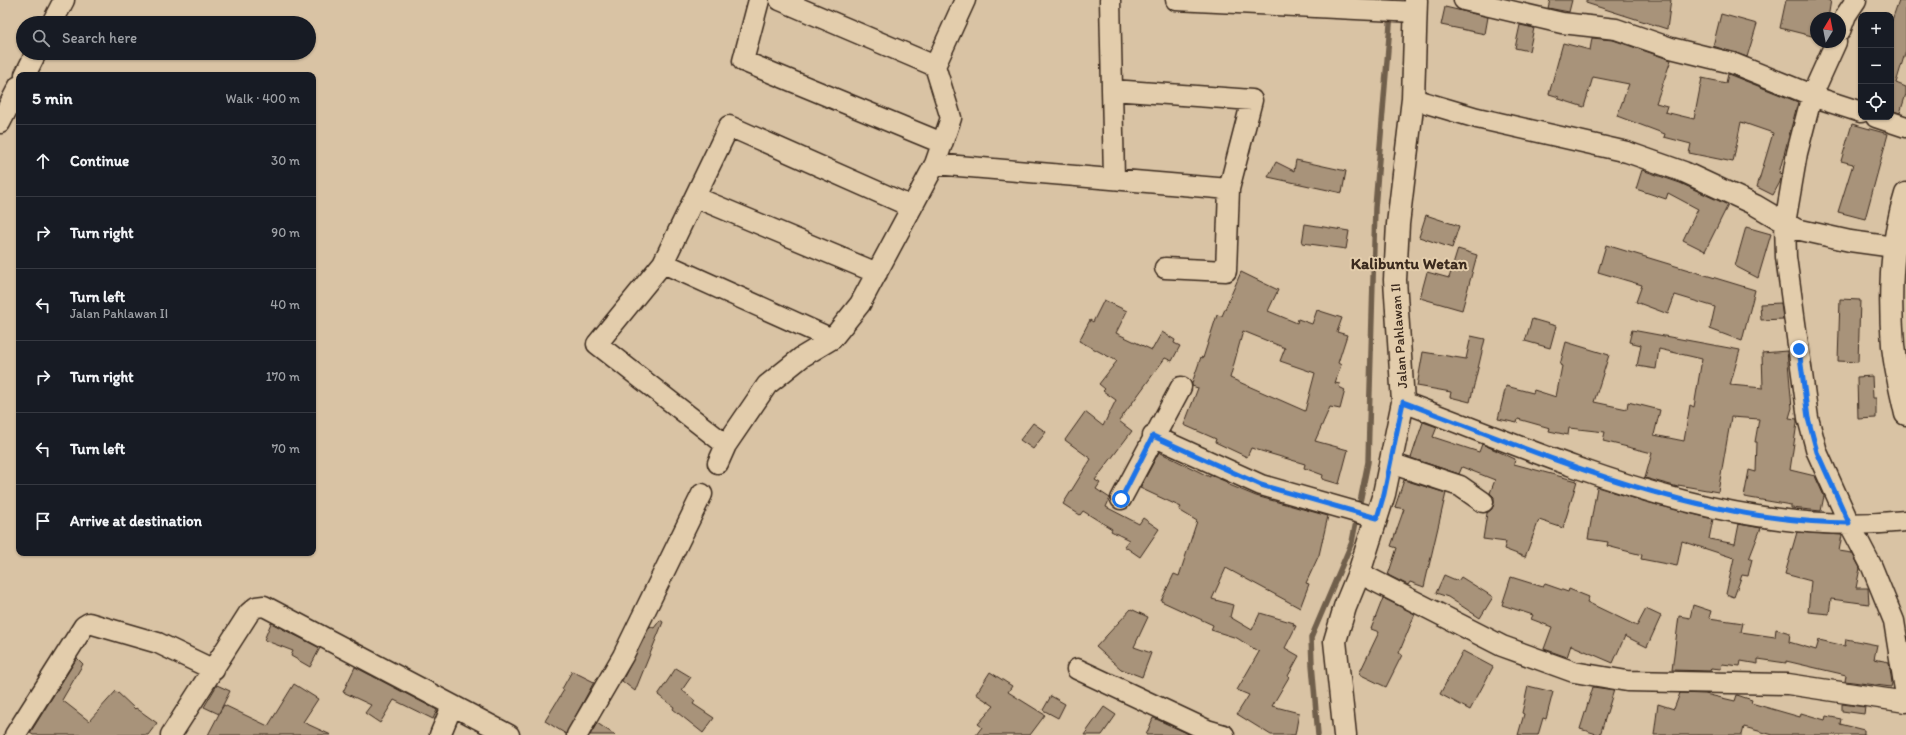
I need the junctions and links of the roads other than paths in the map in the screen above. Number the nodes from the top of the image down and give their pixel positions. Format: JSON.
{"nodes":[{"id":1,"x":64,"y":0,"type":"edge"},
{"id":2,"x":760,"y":0,"type":"edge"},
{"id":3,"x":780,"y":0,"type":"edge"},
{"id":4,"x":965,"y":0,"type":"edge"},
{"id":5,"x":1110,"y":0,"type":"edge"},
{"id":6,"x":1176,"y":0,"type":"edge"},
{"id":7,"x":1464,"y":0,"type":"edge"},
{"id":8,"x":1856,"y":0,"type":"edge"},
{"id":9,"x":1416,"y":6,"type":"edge"},
{"id":10,"x":1846,"y":15,"type":"edge"},
{"id":11,"x":56,"y":16,"type":"edge"},
{"id":12,"x":1834,"y":48,"type":"edge"},
{"id":13,"x":32,"y":60,"type":"edge"},
{"id":14,"x":935,"y":66,"type":"junction"},
{"id":15,"x":26,"y":72,"type":"edge"},
{"id":16,"x":1112,"y":90,"type":"junction"},
{"id":17,"x":16,"y":92,"type":"edge"},
{"id":18,"x":1818,"y":98,"type":"junction"},
{"id":19,"x":1413,"y":99,"type":"junction"},
{"id":20,"x":1858,"y":111,"type":"edge"},
{"id":21,"x":0,"y":123,"type":"edge"},
{"id":22,"x":942,"y":143,"type":"junction"},
{"id":23,"x":935,"y":164,"type":"junction"},
{"id":24,"x":1114,"y":178,"type":"junction"},
{"id":25,"x":1229,"y":189,"type":"junction"},
{"id":26,"x":695,"y":198,"type":"junction"},
{"id":27,"x":1904,"y":204,"type":"edge"},
{"id":28,"x":912,"y":207,"type":"junction"},
{"id":29,"x":1791,"y":226,"type":"junction"},
{"id":30,"x":1894,"y":247,"type":"junction"},
{"id":31,"x":663,"y":263,"type":"junction"},
{"id":32,"x":1165,"y":268,"type":"dead end"},
{"id":33,"x":877,"y":273,"type":"junction"},
{"id":34,"x":832,"y":340,"type":"junction"},
{"id":35,"x":1900,"y":347,"type":"edge"},
{"id":36,"x":1181,"y":387,"type":"dead end"},
{"id":37,"x":1403,"y":402,"type":"junction"},
{"id":38,"x":1906,"y":414,"type":"edge"},
{"id":39,"x":1153,"y":436,"type":"junction"},
{"id":40,"x":726,"y":444,"type":"junction"},
{"id":41,"x":1390,"y":463,"type":"junction"},
{"id":42,"x":718,"y":464,"type":"dead end"},
{"id":43,"x":702,"y":494,"type":"dead end"},
{"id":44,"x":1121,"y":499,"type":"dead end"},
{"id":45,"x":1483,"y":502,"type":"dead end"},
{"id":46,"x":1371,"y":516,"type":"junction"},
{"id":47,"x":1902,"y":522,"type":"edge"},
{"id":48,"x":1854,"y":523,"type":"junction"},
{"id":49,"x":1360,"y":573,"type":"junction"},
{"id":50,"x":1077,"y":669,"type":"dead end"},
{"id":51,"x":214,"y":670,"type":"junction"},
{"id":52,"x":1906,"y":696,"type":"edge"},
{"id":53,"x":1906,"y":702,"type":"edge"},
{"id":54,"x":452,"y":706,"type":"junction"},
{"id":55,"x":15,"y":735,"type":"edge"},
{"id":56,"x":171,"y":735,"type":"edge"},
{"id":57,"x":440,"y":735,"type":"edge"},
{"id":58,"x":509,"y":735,"type":"edge"},
{"id":59,"x":577,"y":735,"type":"edge"},
{"id":60,"x":1224,"y":735,"type":"edge"},
{"id":61,"x":1345,"y":735,"type":"edge"}],
"edges":[{"from":1,"to":11,"type":"street"},
{"from":2,"to":22,"type":"street"},
{"from":3,"to":14,"type":"street"},
{"from":4,"to":14,"type":"street"},
{"from":5,"to":16,"type":"street"},
{"from":6,"to":9,"type":"street"},
{"from":7,"to":18,"type":"street"},
{"from":8,"to":10,"type":"street"},
{"from":9,"to":19,"type":"street","name":"Jalan Pahlawan II"},
{"from":12,"to":18,"type":"street"},
{"from":13,"to":15,"type":"street"},
{"from":14,"to":22,"type":"street"},
{"from":16,"to":24,"type":"street"},
{"from":16,"to":25,"type":"street"},
{"from":17,"to":21,"type":"street"},
{"from":18,"to":20,"type":"street"},
{"from":18,"to":29,"type":"street"},
{"from":19,"to":29,"type":"street"},
{"from":19,"to":37,"type":"street","name":"Jalan Pahlawan II"},
{"from":22,"to":23,"type":"street"},
{"from":23,"to":24,"type":"street"},
{"from":23,"to":28,"type":"street"},
{"from":24,"to":25,"type":"street"},
{"from":25,"to":32,"type":"street"},
{"from":26,"to":28,"type":"street"},
{"from":26,"to":31,"type":"street"},
{"from":26,"to":33,"type":"street"},
{"from":27,"to":30,"type":"street"},
{"from":28,"to":33,"type":"street"},
{"from":29,"to":30,"type":"street"},
{"from":29,"to":48,"type":"street"},
{"from":30,"to":35,"type":"street"},
{"from":31,"to":34,"type":"street"},
{"from":31,"to":40,"type":"street"},
{"from":33,"to":34,"type":"street"},
{"from":34,"to":40,"type":"street"},
{"from":35,"to":38,"type":"street"},
{"from":36,"to":39,"type":"street"},
{"from":37,"to":41,"type":"street","name":"Jalan Pahlawan II"},
{"from":37,"to":48,"type":"street"},
{"from":39,"to":44,"type":"street"},
{"from":39,"to":46,"type":"street"},
{"from":40,"to":42,"type":"street"},
{"from":41,"to":45,"type":"street"},
{"from":41,"to":46,"type":"street","name":"Jalan Pahlawan II"},
{"from":43,"to":59,"type":"street"},
{"from":46,"to":49,"type":"street","name":"Jalan Pahlawan II"},
{"from":47,"to":48,"type":"street"},
{"from":48,"to":52,"type":"street"},
{"from":49,"to":53,"type":"street"},
{"from":49,"to":61,"type":"street","name":"Jalan Pahlawan II"},
{"from":50,"to":60,"type":"street"},
{"from":51,"to":54,"type":"street"},
{"from":51,"to":55,"type":"street"},
{"from":51,"to":56,"type":"street"},
{"from":54,"to":57,"type":"street"},
{"from":54,"to":58,"type":"street"}]}
